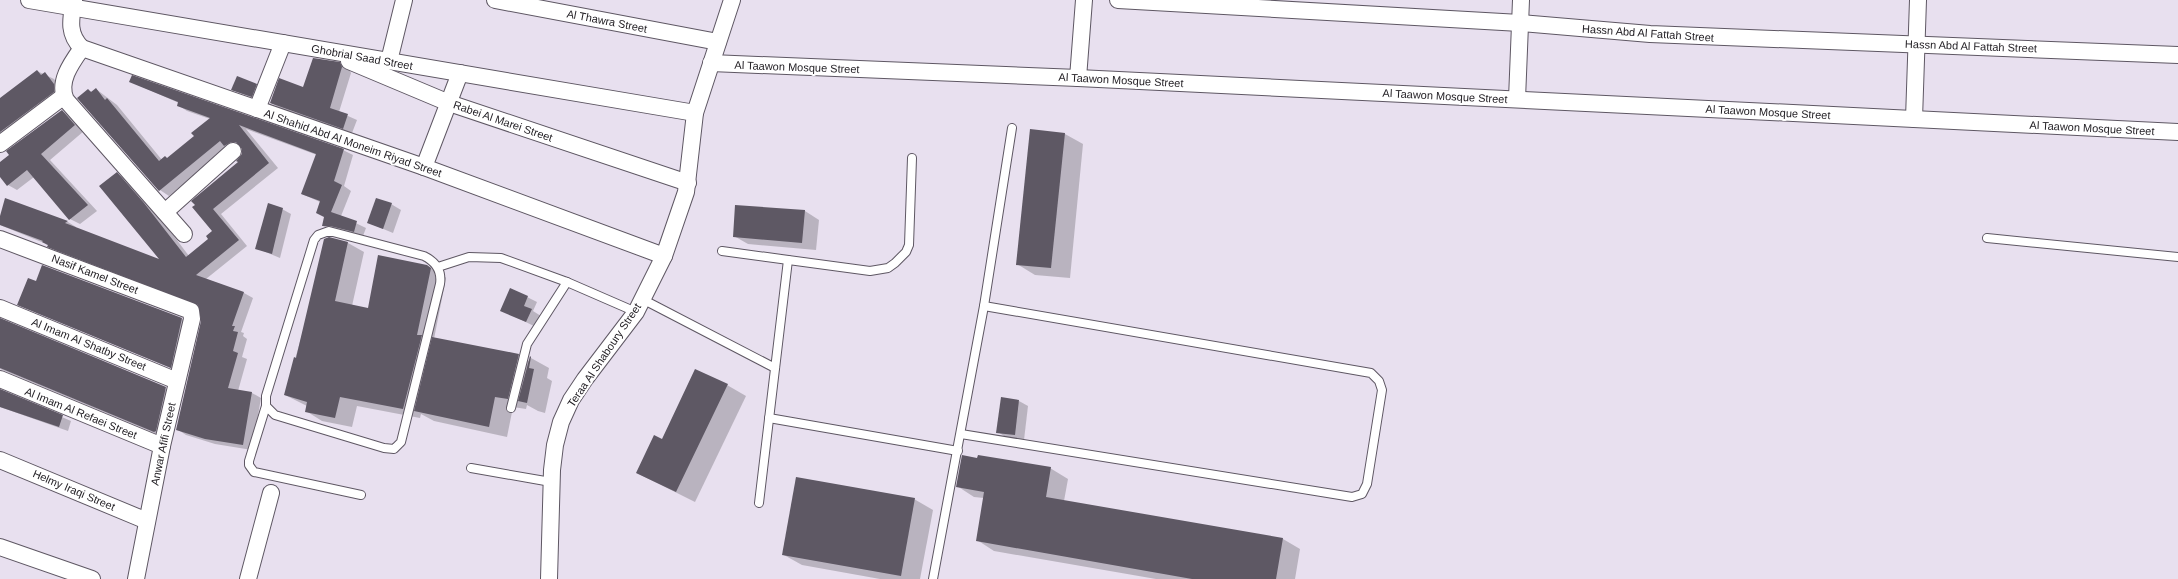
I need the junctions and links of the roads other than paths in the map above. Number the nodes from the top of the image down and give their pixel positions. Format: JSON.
{"nodes":[{"id":1,"x":29,"y":0,"type":"edge"},
{"id":2,"x":404,"y":0,"type":"edge"},
{"id":3,"x":495,"y":0,"type":"edge"},
{"id":4,"x":732,"y":0,"type":"edge"},
{"id":5,"x":1084,"y":0,"type":"edge"},
{"id":6,"x":1118,"y":0,"type":"edge"},
{"id":7,"x":1521,"y":0,"type":"edge"},
{"id":8,"x":1918,"y":0,"type":"edge"},
{"id":9,"x":74,"y":4,"type":"edge"},
{"id":10,"x":1520,"y":23,"type":"junction"},
{"id":11,"x":718,"y":42,"type":"junction"},
{"id":12,"x":283,"y":43,"type":"junction"},
{"id":13,"x":1917,"y":44,"type":"junction"},
{"id":14,"x":82,"y":48,"type":"junction"},
{"id":15,"x":322,"y":50,"type":"junction"},
{"id":16,"x":2178,"y":56,"type":"edge"},
{"id":17,"x":389,"y":61,"type":"junction"},
{"id":18,"x":711,"y":63,"type":"junction"},
{"id":19,"x":460,"y":73,"type":"junction"},
{"id":20,"x":1078,"y":78,"type":"junction"},
{"id":21,"x":64,"y":96,"type":"junction"},
{"id":22,"x":1518,"y":99,"type":"junction"},
{"id":23,"x":449,"y":103,"type":"junction"},
{"id":24,"x":257,"y":109,"type":"junction"},
{"id":25,"x":695,"y":113,"type":"junction"},
{"id":26,"x":1914,"y":119,"type":"junction"},
{"id":27,"x":1012,"y":128,"type":"dead end"},
{"id":28,"x":2178,"y":132,"type":"edge"},
{"id":29,"x":0,"y":144,"type":"edge"},
{"id":30,"x":232,"y":151,"type":"dead end"},
{"id":31,"x":912,"y":158,"type":"dead end"},
{"id":32,"x":424,"y":167,"type":"junction"},
{"id":33,"x":688,"y":183,"type":"junction"},
{"id":34,"x":165,"y":212,"type":"junction"},
{"id":35,"x":184,"y":234,"type":"dead end"},
{"id":36,"x":0,"y":238,"type":"edge"},
{"id":37,"x":1987,"y":238,"type":"dead end"},
{"id":38,"x":722,"y":251,"type":"dead end"},
{"id":39,"x":664,"y":256,"type":"junction"},
{"id":40,"x":2178,"y":257,"type":"edge"},
{"id":41,"x":788,"y":260,"type":"junction"},
{"id":42,"x":438,"y":267,"type":"junction"},
{"id":43,"x":567,"y":282,"type":"junction"},
{"id":44,"x":639,"y":306,"type":"junction"},
{"id":45,"x":984,"y":306,"type":"junction"},
{"id":46,"x":0,"y":308,"type":"edge"},
{"id":47,"x":189,"y":310,"type":"joint"},
{"id":48,"x":775,"y":368,"type":"junction"},
{"id":49,"x":0,"y":379,"type":"edge"},
{"id":50,"x":177,"y":380,"type":"junction"},
{"id":51,"x":266,"y":406,"type":"junction"},
{"id":52,"x":511,"y":408,"type":"dead end"},
{"id":53,"x":769,"y":418,"type":"junction"},
{"id":54,"x":961,"y":434,"type":"junction"},
{"id":55,"x":162,"y":446,"type":"junction"},
{"id":56,"x":958,"y":451,"type":"junction"},
{"id":57,"x":0,"y":460,"type":"edge"},
{"id":58,"x":471,"y":468,"type":"dead end"},
{"id":59,"x":551,"y":482,"type":"junction"},
{"id":60,"x":271,"y":493,"type":"dead end"},
{"id":61,"x":361,"y":495,"type":"dead end"},
{"id":62,"x":759,"y":503,"type":"dead end"},
{"id":63,"x":147,"y":521,"type":"junction"},
{"id":64,"x":0,"y":547,"type":"edge"},
{"id":65,"x":92,"y":579,"type":"edge"},
{"id":66,"x":136,"y":579,"type":"edge"},
{"id":67,"x":248,"y":579,"type":"edge"},
{"id":68,"x":549,"y":579,"type":"edge"},
{"id":69,"x":933,"y":579,"type":"edge"}],
"edges":[{"from":1,"to":9,"type":"street","name":"Ghobrial Saad Street"},
{"from":2,"to":17,"type":"street"},
{"from":3,"to":11,"type":"street","name":"Al Thawra Street"},
{"from":4,"to":11,"type":"street","name":"Teraa Al Shaboury Street"},
{"from":5,"to":20,"type":"street"},
{"from":6,"to":10,"type":"street","name":"Hassn Abd Al Fattah Street"},
{"from":7,"to":10,"type":"street"},
{"from":8,"to":13,"type":"street"},
{"from":9,"to":12,"type":"street","name":"Ghobrial Saad Street"},
{"from":9,"to":14,"type":"street"},
{"from":10,"to":13,"type":"street","name":"Hassn Abd Al Fattah Street"},
{"from":10,"to":22,"type":"street"},
{"from":11,"to":18,"type":"street","name":"Teraa Al Shaboury Street"},
{"from":12,"to":15,"type":"street","name":"Ghobrial Saad Street"},
{"from":12,"to":24,"type":"street"},
{"from":13,"to":16,"type":"street","name":"Hassn Abd Al Fattah Street"},
{"from":13,"to":26,"type":"street"},
{"from":14,"to":21,"type":"street"},
{"from":14,"to":24,"type":"street","name":"Al Shahid Abd Al Moneim Riyad Street"},
{"from":15,"to":17,"type":"street","name":"Ghobrial Saad Street"},
{"from":15,"to":23,"type":"street","name":"Rabei Al Marei Street"},
{"from":17,"to":19,"type":"street","name":"Ghobrial Saad Street"},
{"from":18,"to":20,"type":"street","name":"Al Taawon Mosque Street"},
{"from":18,"to":25,"type":"street","name":"Teraa Al Shaboury Street"},
{"from":19,"to":23,"type":"street"},
{"from":19,"to":25,"type":"street","name":"Ghobrial Saad Street"},
{"from":20,"to":22,"type":"street","name":"Al Taawon Mosque Street"},
{"from":21,"to":29,"type":"street"},
{"from":21,"to":34,"type":"street"},
{"from":22,"to":26,"type":"street","name":"Al Taawon Mosque Street"},
{"from":23,"to":32,"type":"street"},
{"from":23,"to":33,"type":"street","name":"Rabei Al Marei Street"},
{"from":24,"to":32,"type":"street","name":"Al Shahid Abd Al Moneim Riyad Street"},
{"from":25,"to":33,"type":"street","name":"Teraa Al Shaboury Street"},
{"from":26,"to":28,"type":"street","name":"Al Taawon Mosque Street"},
{"from":27,"to":45,"type":"lane"},
{"from":30,"to":34,"type":"street"},
{"from":31,"to":41,"type":"lane"},
{"from":32,"to":39,"type":"street","name":"Al Shahid Abd Al Moneim Riyad Street"},
{"from":33,"to":39,"type":"street","name":"Teraa Al Shaboury Street"},
{"from":34,"to":35,"type":"street"},
{"from":36,"to":47,"type":"street","name":"Nasif Kamel Street"},
{"from":37,"to":40,"type":"lane"},
{"from":38,"to":41,"type":"lane"},
{"from":39,"to":44,"type":"street","name":"Teraa Al Shaboury Street"},
{"from":41,"to":48,"type":"lane"},
{"from":42,"to":43,"type":"lane"},
{"from":42,"to":51,"type":"lane"},
{"from":42,"to":51,"type":"lane"},
{"from":43,"to":44,"type":"lane"},
{"from":43,"to":52,"type":"lane"},
{"from":44,"to":48,"type":"lane"},
{"from":44,"to":59,"type":"street","name":"Teraa Al Shaboury Street"},
{"from":45,"to":54,"type":"lane"},
{"from":45,"to":54,"type":"lane"},
{"from":46,"to":50,"type":"street","name":"Al Imam Al Shatby Street"},
{"from":47,"to":50,"type":"street","name":"Anwar Afifi Street"},
{"from":48,"to":53,"type":"lane"},
{"from":49,"to":55,"type":"street","name":"Al Imam Al Refaei Street"},
{"from":50,"to":55,"type":"street","name":"Anwar Afifi Street"},
{"from":51,"to":61,"type":"lane"},
{"from":53,"to":56,"type":"lane"},
{"from":53,"to":62,"type":"lane"},
{"from":54,"to":56,"type":"lane"},
{"from":55,"to":63,"type":"street","name":"Anwar Afifi Street"},
{"from":56,"to":69,"type":"lane"},
{"from":57,"to":63,"type":"street","name":"Helmy Iraqi Street"},
{"from":58,"to":59,"type":"lane"},
{"from":59,"to":68,"type":"street","name":"Teraa Al Shaboury Street"},
{"from":60,"to":67,"type":"street"},
{"from":63,"to":66,"type":"street","name":"Anwar Afifi Street"},
{"from":64,"to":65,"type":"street"}]}
